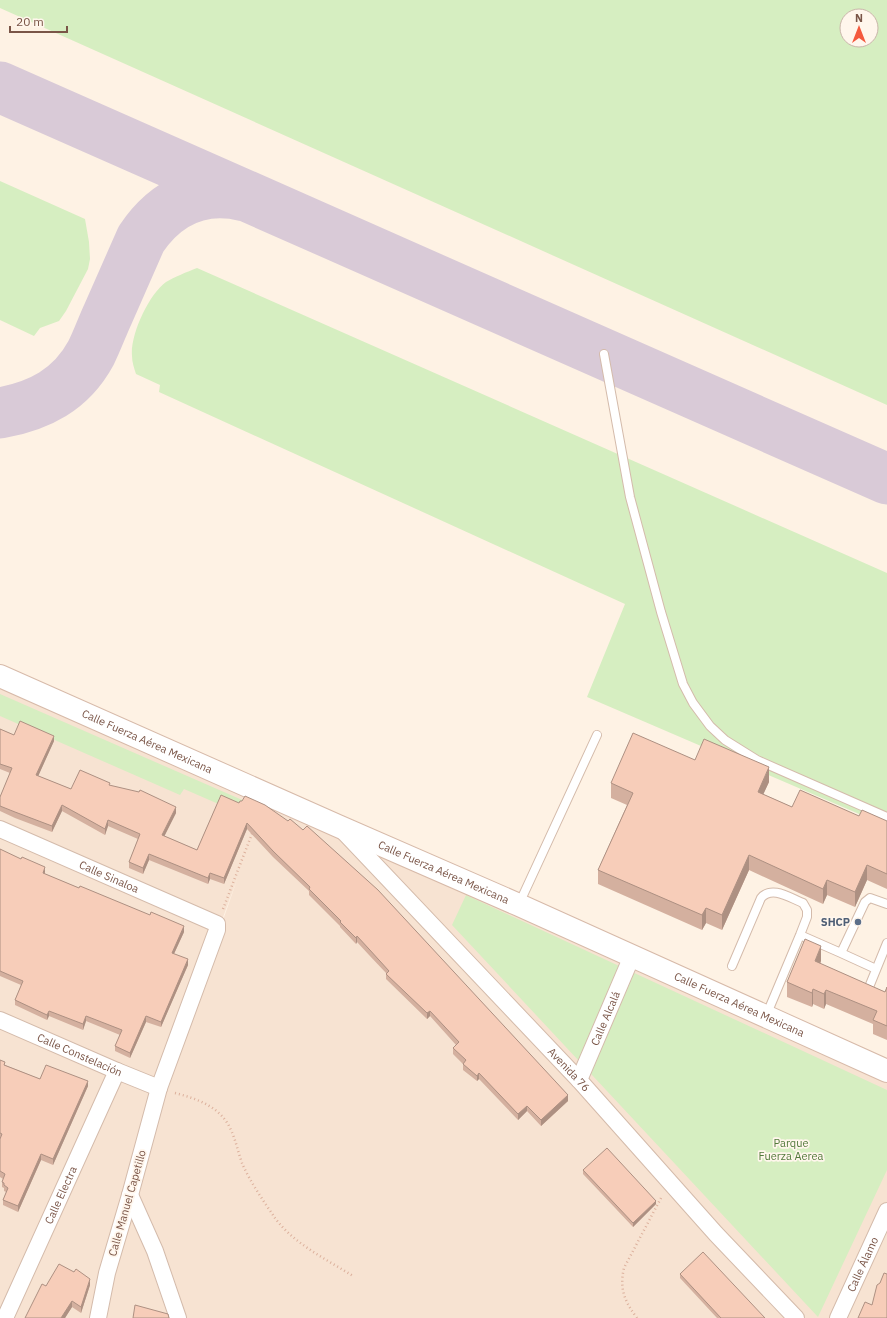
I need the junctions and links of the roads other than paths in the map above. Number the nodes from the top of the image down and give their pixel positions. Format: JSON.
{"nodes":[{"id":1,"x":604,"y":354,"type":"dead end"},
{"id":2,"x":0,"y":676,"type":"edge"},
{"id":3,"x":597,"y":735,"type":"dead end"},
{"id":4,"x":887,"y":817,"type":"edge"},
{"id":5,"x":338,"y":826,"type":"junction"},
{"id":6,"x":0,"y":829,"type":"edge"},
{"id":7,"x":887,"y":904,"type":"edge"},
{"id":8,"x":519,"y":905,"type":"junction"},
{"id":9,"x":800,"y":935,"type":"junction"},
{"id":10,"x":887,"y":943,"type":"edge"},
{"id":11,"x":841,"y":953,"type":"junction"},
{"id":12,"x":632,"y":956,"type":"junction"},
{"id":13,"x":732,"y":966,"type":"dead end"},
{"id":14,"x":876,"y":969,"type":"junction"},
{"id":15,"x":867,"y":992,"type":"edge"},
{"id":16,"x":766,"y":1017,"type":"junction"},
{"id":17,"x":0,"y":1020,"type":"edge"},
{"id":18,"x":117,"y":1071,"type":"junction"},
{"id":19,"x":887,"y":1071,"type":"edge"},
{"id":20,"x":579,"y":1080,"type":"junction"},
{"id":21,"x":159,"y":1088,"type":"junction"},
{"id":22,"x":130,"y":1195,"type":"junction"},
{"id":23,"x":887,"y":1211,"type":"edge"},
{"id":24,"x":5,"y":1318,"type":"edge"},
{"id":25,"x":98,"y":1318,"type":"edge"},
{"id":26,"x":178,"y":1318,"type":"edge"},
{"id":27,"x":796,"y":1318,"type":"edge"},
{"id":28,"x":838,"y":1318,"type":"edge"}],
"edges":[{"from":1,"to":4,"type":"lane"},
{"from":2,"to":5,"type":"main road","name":"Calle Fuerza Aérea Mexicana"},
{"from":3,"to":8,"type":"lane"},
{"from":5,"to":8,"type":"main road","name":"Calle Fuerza Aérea Mexicana"},
{"from":5,"to":20,"type":"street","name":"Avenida 76"},
{"from":6,"to":21,"type":"street","name":"Calle Sinaloa"},
{"from":7,"to":11,"type":"lane"},
{"from":8,"to":12,"type":"main road","name":"Calle Fuerza Aérea Mexicana"},
{"from":9,"to":11,"type":"lane"},
{"from":9,"to":13,"type":"lane"},
{"from":9,"to":16,"type":"lane"},
{"from":10,"to":14,"type":"lane"},
{"from":11,"to":14,"type":"lane"},
{"from":12,"to":16,"type":"main road","name":"Calle Fuerza Aérea Mexicana"},
{"from":12,"to":20,"type":"street","name":"Calle Alcalá"},
{"from":14,"to":15,"type":"lane"},
{"from":16,"to":19,"type":"main road","name":"Calle Fuerza Aérea Mexicana"},
{"from":17,"to":18,"type":"street","name":"Calle Constelación"},
{"from":18,"to":21,"type":"street","name":"Calle Constelación"},
{"from":18,"to":24,"type":"street","name":"Calle Electra"},
{"from":20,"to":27,"type":"street","name":"Avenida 76"},
{"from":21,"to":22,"type":"street","name":"Calle Manuel Capetillo"},
{"from":22,"to":25,"type":"street","name":"Calle Manuel Capetillo"},
{"from":22,"to":26,"type":"street"},
{"from":23,"to":28,"type":"street","name":"Calle Álamo"}]}
